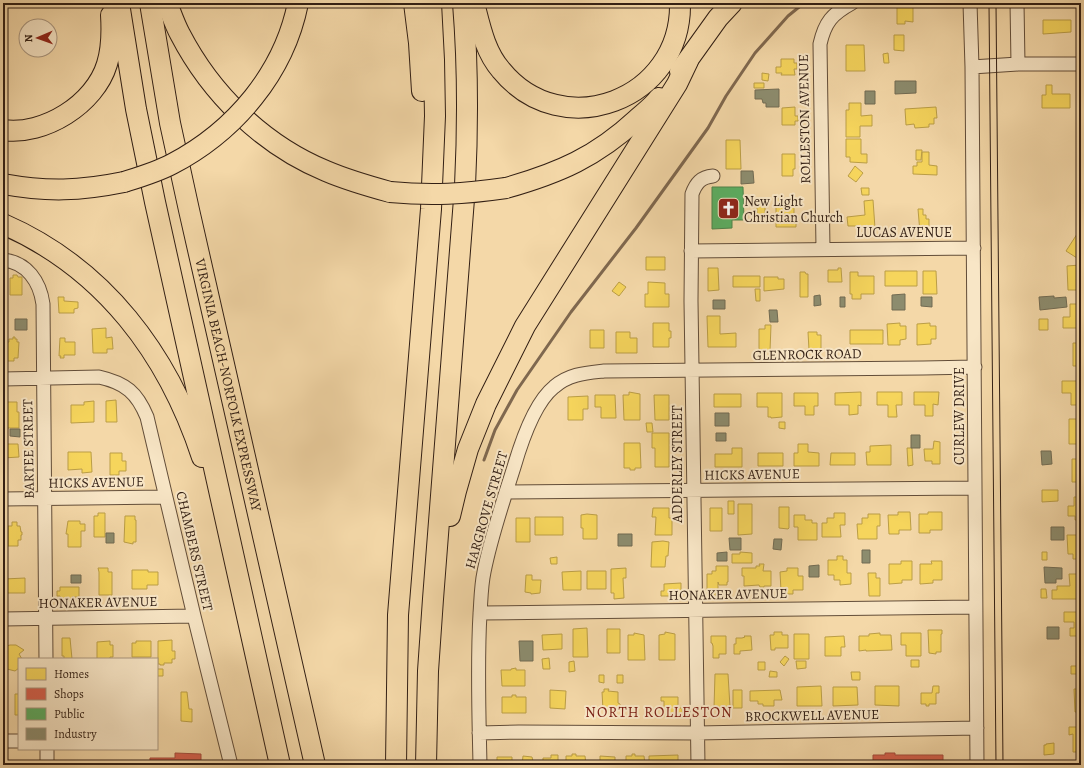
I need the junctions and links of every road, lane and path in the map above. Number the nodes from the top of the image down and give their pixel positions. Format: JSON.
{"nodes":[{"id":1,"x":111,"y":3,"type":"edge"},
{"id":2,"x":119,"y":3,"type":"edge"},
{"id":3,"x":150,"y":3,"type":"edge"},
{"id":4,"x":168,"y":3,"type":"edge"},
{"id":5,"x":298,"y":3,"type":"edge"},
{"id":6,"x":414,"y":3,"type":"edge"},
{"id":7,"x":431,"y":3,"type":"edge"},
{"id":8,"x":463,"y":3,"type":"edge"},
{"id":9,"x":474,"y":3,"type":"edge"},
{"id":10,"x":680,"y":3,"type":"edge"},
{"id":11,"x":732,"y":3,"type":"edge"},
{"id":12,"x":852,"y":3,"type":"edge"},
{"id":13,"x":970,"y":3,"type":"edge"},
{"id":14,"x":1017,"y":3,"type":"edge"},
{"id":15,"x":688,"y":61,"type":"junction"},
{"id":16,"x":1018,"y":64,"type":"junction"},
{"id":17,"x":1081,"y":64,"type":"edge"},
{"id":18,"x":972,"y":67,"type":"junction"},
{"id":19,"x":3,"y":130,"type":"edge"},
{"id":20,"x":713,"y":176,"type":"dead end"},
{"id":21,"x":3,"y":184,"type":"edge"},
{"id":22,"x":3,"y":224,"type":"edge"},
{"id":23,"x":974,"y":248,"type":"junction"},
{"id":24,"x":427,"y":249,"type":"junction"},
{"id":25,"x":822,"y":249,"type":"junction"},
{"id":26,"x":691,"y":251,"type":"junction"},
{"id":27,"x":3,"y":260,"type":"edge"},
{"id":28,"x":975,"y":367,"type":"junction"},
{"id":29,"x":640,"y":371,"type":"joint"},
{"id":30,"x":692,"y":371,"type":"junction"},
{"id":31,"x":43,"y":378,"type":"junction"},
{"id":32,"x":3,"y":379,"type":"edge"},
{"id":33,"x":975,"y":488,"type":"junction"},
{"id":34,"x":694,"y":491,"type":"junction"},
{"id":35,"x":506,"y":492,"type":"junction"},
{"id":36,"x":166,"y":498,"type":"junction"},
{"id":37,"x":3,"y":499,"type":"edge"},
{"id":38,"x":45,"y":499,"type":"junction"},
{"id":39,"x":229,"y":538,"type":"junction"},
{"id":40,"x":433,"y":599,"type":"junction"},
{"id":41,"x":976,"y":607,"type":"junction"},
{"id":42,"x":694,"y":610,"type":"junction"},
{"id":43,"x":480,"y":613,"type":"junction"},
{"id":44,"x":194,"y":616,"type":"junction"},
{"id":45,"x":46,"y":618,"type":"junction"},
{"id":46,"x":3,"y":619,"type":"edge"},
{"id":47,"x":46,"y":658,"type":"edge"},
{"id":48,"x":976,"y":728,"type":"junction"},
{"id":49,"x":479,"y":733,"type":"junction"},
{"id":50,"x":697,"y":733,"type":"junction"},
{"id":51,"x":3,"y":741,"type":"edge"},
{"id":52,"x":18,"y":741,"type":"edge"},
{"id":53,"x":46,"y":750,"type":"edge"},
{"id":54,"x":47,"y":765,"type":"edge"},
{"id":55,"x":231,"y":765,"type":"edge"},
{"id":56,"x":280,"y":765,"type":"edge"},
{"id":57,"x":315,"y":765,"type":"edge"},
{"id":58,"x":396,"y":765,"type":"edge"},
{"id":59,"x":426,"y":765,"type":"edge"},
{"id":60,"x":480,"y":765,"type":"edge"},
{"id":61,"x":698,"y":765,"type":"edge"},
{"id":62,"x":977,"y":765,"type":"edge"}],
"edges":[{"from":1,"to":19,"type":"highway"},
{"from":2,"to":39,"type":"highway"},
{"from":3,"to":57,"type":"highway","name":"VIRGINIA BEACH-NORFOLK EXPRESSWAY"},
{"from":4,"to":15,"type":"highway","bridge":true},
{"from":5,"to":21,"type":"highway","bridge":true},
{"from":6,"to":24,"type":"highway"},
{"from":7,"to":24,"type":"highway"},
{"from":8,"to":40,"type":"highway"},
{"from":9,"to":10,"type":"highway"},
{"from":11,"to":15,"type":"highway"},
{"from":12,"to":25,"type":"street","name":"ROLLESTON AVENUE"},
{"from":13,"to":18,"type":"street","name":"CURLEW DRIVE"},
{"from":14,"to":16,"type":"street"},
{"from":15,"to":40,"type":"highway"},
{"from":16,"to":17,"type":"street"},
{"from":16,"to":18,"type":"street"},
{"from":18,"to":23,"type":"street","name":"CURLEW DRIVE"},
{"from":20,"to":26,"type":"street","name":"ADDERLEY STREET"},
{"from":22,"to":39,"type":"highway"},
{"from":23,"to":25,"type":"street","name":"LUCAS AVENUE"},
{"from":23,"to":28,"type":"street","name":"CURLEW DRIVE"},
{"from":24,"to":58,"type":"highway"},
{"from":25,"to":26,"type":"street","name":"LUCAS AVENUE"},
{"from":26,"to":30,"type":"street","name":"ADDERLEY STREET"},
{"from":27,"to":31,"type":"street","name":"BARTEE STREET"},
{"from":28,"to":30,"type":"street","name":"GLENROCK ROAD"},
{"from":28,"to":33,"type":"street","name":"CURLEW DRIVE"},
{"from":29,"to":30,"type":"street","name":"GLENROCK ROAD"},
{"from":29,"to":35,"type":"street","name":"HARGROVE STREET"},
{"from":30,"to":34,"type":"street","name":"ADDERLEY STREET"},
{"from":31,"to":32,"type":"street"},
{"from":31,"to":36,"type":"street","name":"CHAMBERS STREET"},
{"from":31,"to":38,"type":"street","name":"BARTEE STREET"},
{"from":33,"to":34,"type":"street","name":"HICKS AVENUE"},
{"from":33,"to":41,"type":"street","name":"CURLEW DRIVE"},
{"from":34,"to":35,"type":"street","name":"HICKS AVENUE"},
{"from":34,"to":42,"type":"street","name":"ADDERLEY STREET"},
{"from":35,"to":43,"type":"street","name":"HARGROVE STREET"},
{"from":36,"to":38,"type":"street","name":"HICKS AVENUE"},
{"from":36,"to":44,"type":"street","name":"CHAMBERS STREET"},
{"from":37,"to":38,"type":"street","name":"HICKS AVENUE"},
{"from":38,"to":45,"type":"street","name":"BARTEE STREET"},
{"from":39,"to":56,"type":"highway"},
{"from":40,"to":59,"type":"highway"},
{"from":41,"to":42,"type":"street","name":"HONAKER AVENUE"},
{"from":41,"to":48,"type":"street","name":"CURLEW DRIVE"},
{"from":42,"to":43,"type":"street","name":"HONAKER AVENUE"},
{"from":42,"to":50,"type":"street","name":"ADDERLEY STREET"},
{"from":43,"to":49,"type":"street","name":"HARGROVE STREET"},
{"from":44,"to":45,"type":"street","name":"HONAKER AVENUE"},
{"from":44,"to":55,"type":"street","name":"CHAMBERS STREET"},
{"from":45,"to":46,"type":"street","name":"HONAKER AVENUE"},
{"from":45,"to":47,"type":"street","name":"BARTEE STREET"},
{"from":48,"to":50,"type":"street","name":"BROCKWELL AVENUE"},
{"from":48,"to":62,"type":"street","name":"CURLEW DRIVE"},
{"from":49,"to":50,"type":"street","name":"BROCKWELL AVENUE"},
{"from":49,"to":60,"type":"street","name":"HARGROVE STREET"},
{"from":50,"to":61,"type":"street","name":"ADDERLEY STREET"},
{"from":51,"to":52,"type":"street"},
{"from":53,"to":54,"type":"street"}]}
